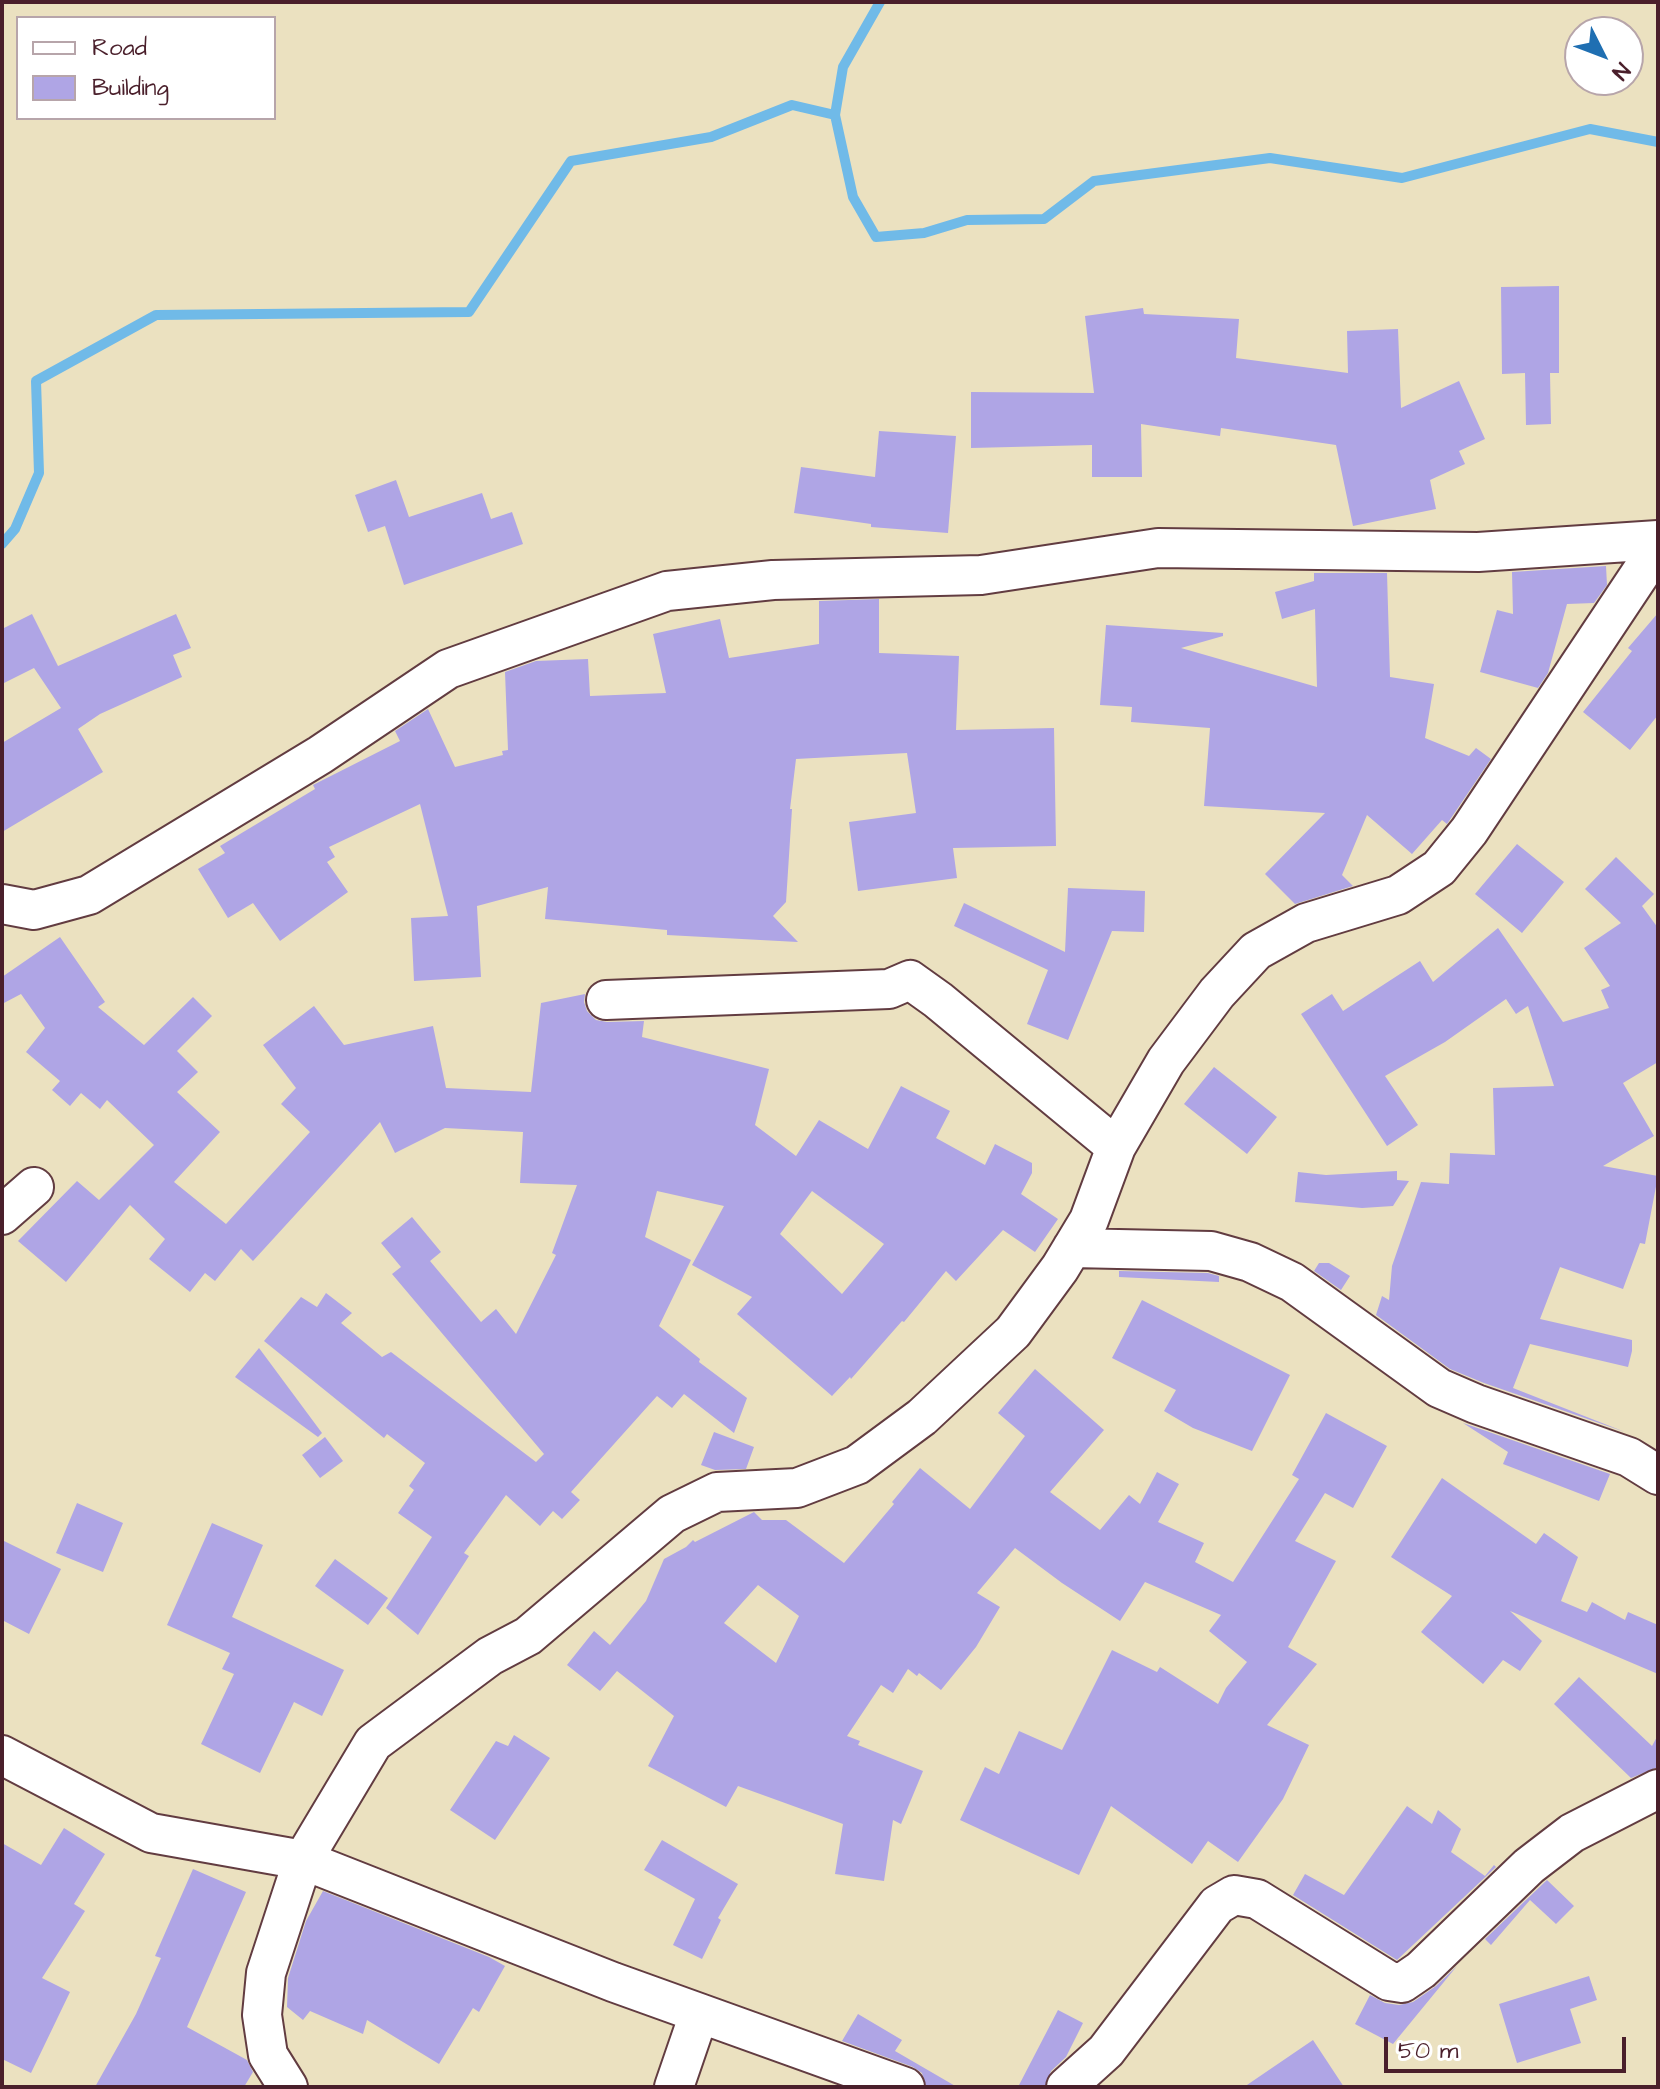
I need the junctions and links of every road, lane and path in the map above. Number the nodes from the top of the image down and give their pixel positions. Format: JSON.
{"nodes":[{"id":1,"x":1658,"y":540,"type":"edge"},
{"id":2,"x":1658,"y":547,"type":"edge"},
{"id":3,"x":2,"y":904,"type":"edge"},
{"id":4,"x":606,"y":1000,"type":"dead end"},
{"id":5,"x":1116,"y":1147,"type":"junction"},
{"id":6,"x":34,"y":1187,"type":"dead end"},
{"id":7,"x":2,"y":1215,"type":"edge"},
{"id":8,"x":1072,"y":1248,"type":"junction"},
{"id":9,"x":1658,"y":1475,"type":"edge"},
{"id":10,"x":2,"y":1755,"type":"edge"},
{"id":11,"x":1658,"y":1789,"type":"edge"},
{"id":12,"x":303,"y":1860,"type":"junction"},
{"id":13,"x":699,"y":2014,"type":"junction"},
{"id":14,"x":288,"y":2087,"type":"edge"},
{"id":15,"x":674,"y":2087,"type":"edge"},
{"id":16,"x":905,"y":2087,"type":"edge"},
{"id":17,"x":1066,"y":2087,"type":"edge"}],
"edges":[{"from":1,"to":3,"type":"street"},
{"from":2,"to":5,"type":"street"},
{"from":4,"to":5,"type":"street"},
{"from":5,"to":8,"type":"street"},
{"from":6,"to":7,"type":"street"},
{"from":8,"to":9,"type":"street"},
{"from":8,"to":12,"type":"street"},
{"from":10,"to":12,"type":"street"},
{"from":11,"to":17,"type":"street"},
{"from":12,"to":13,"type":"street"},
{"from":12,"to":14,"type":"street"},
{"from":13,"to":15,"type":"street"},
{"from":13,"to":16,"type":"street"}]}
